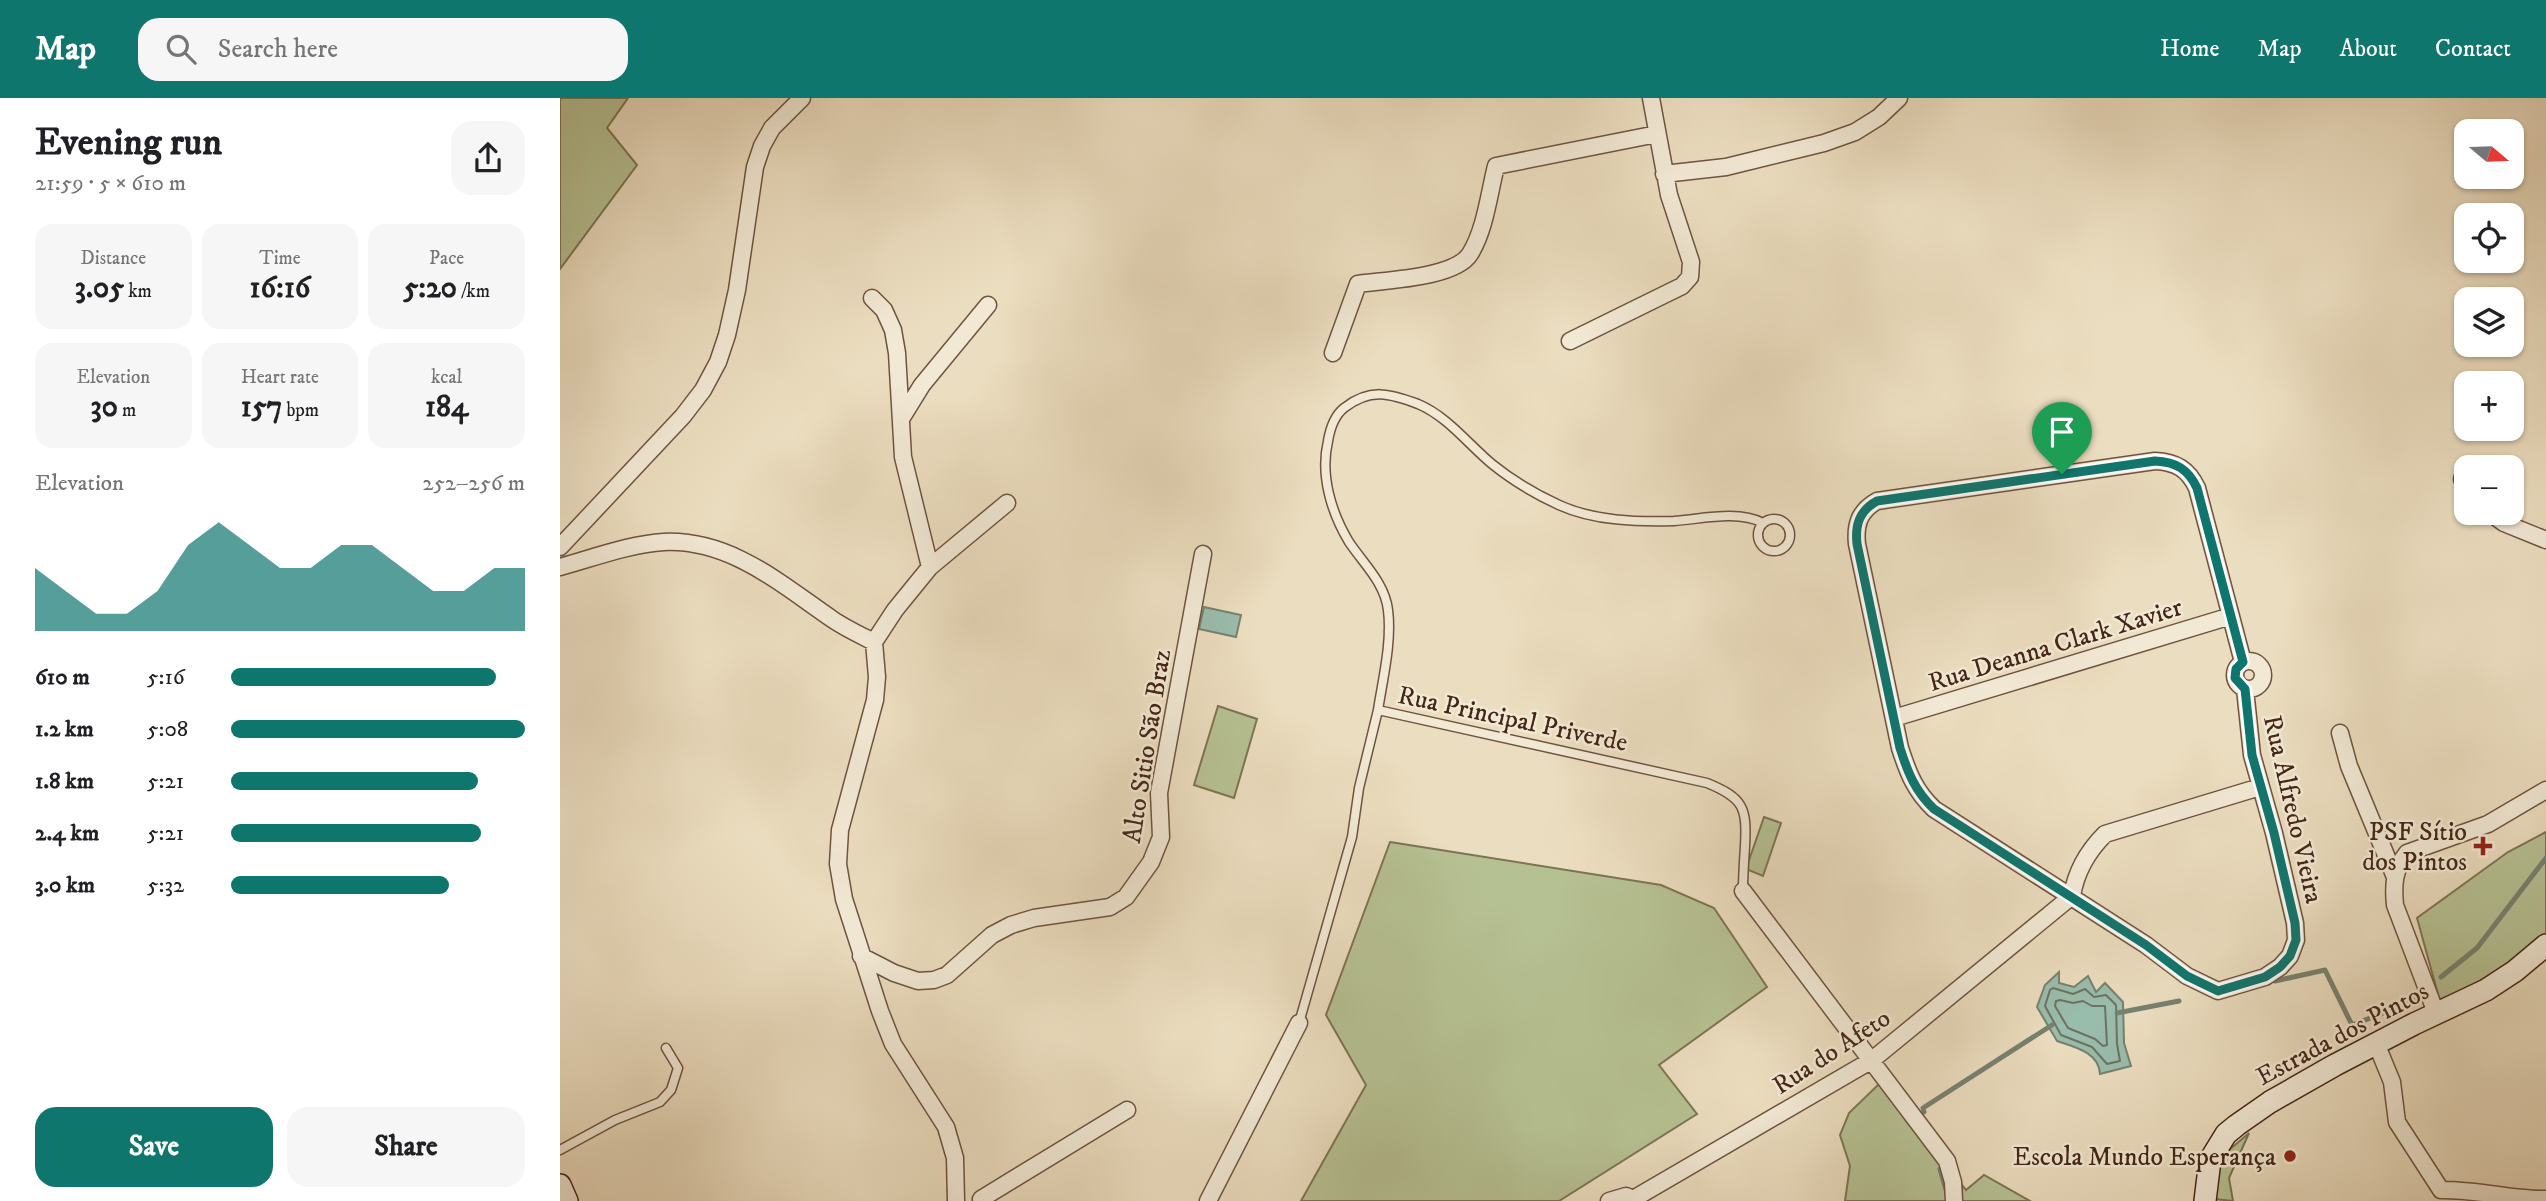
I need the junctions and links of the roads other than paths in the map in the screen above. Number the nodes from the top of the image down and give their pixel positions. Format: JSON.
{"nodes":[{"id":1,"x":802,"y":98,"type":"edge"},
{"id":2,"x":1651,"y":98,"type":"edge"},
{"id":3,"x":1899,"y":98,"type":"edge"},
{"id":4,"x":1657,"y":134,"type":"junction"},
{"id":5,"x":1664,"y":174,"type":"junction"},
{"id":6,"x":872,"y":298,"type":"dead end"},
{"id":7,"x":988,"y":305,"type":"dead end"},
{"id":8,"x":1570,"y":341,"type":"dead end"},
{"id":9,"x":1333,"y":352,"type":"dead end"},
{"id":10,"x":901,"y":419,"type":"junction"},
{"id":11,"x":1007,"y":503,"type":"dead end"},
{"id":12,"x":1763,"y":523,"type":"junction"},
{"id":13,"x":2509,"y":525,"type":"edge"},
{"id":14,"x":2546,"y":540,"type":"edge"},
{"id":15,"x":560,"y":547,"type":"edge"},
{"id":16,"x":1203,"y":554,"type":"dead end"},
{"id":17,"x":560,"y":567,"type":"edge"},
{"id":18,"x":930,"y":567,"type":"junction"},
{"id":19,"x":2231,"y":616,"type":"junction"},
{"id":20,"x":874,"y":642,"type":"junction"},
{"id":21,"x":2243,"y":662,"type":"junction"},
{"id":22,"x":2245,"y":689,"type":"junction"},
{"id":23,"x":1378,"y":710,"type":"junction"},
{"id":24,"x":1894,"y":718,"type":"junction"},
{"id":25,"x":2340,"y":733,"type":"dead end"},
{"id":26,"x":2260,"y":787,"type":"junction"},
{"id":27,"x":2546,"y":790,"type":"edge"},
{"id":28,"x":2395,"y":877,"type":"junction"},
{"id":29,"x":1743,"y":891,"type":"joint"},
{"id":30,"x":2072,"y":896,"type":"junction"},
{"id":31,"x":2546,"y":945,"type":"edge"},
{"id":32,"x":862,"y":956,"type":"junction"},
{"id":33,"x":2436,"y":1013,"type":"junction"},
{"id":34,"x":1299,"y":1023,"type":"joint"},
{"id":35,"x":2376,"y":1043,"type":"junction"},
{"id":36,"x":666,"y":1048,"type":"dead end"},
{"id":37,"x":1872,"y":1060,"type":"junction"},
{"id":38,"x":1127,"y":1110,"type":"dead end"},
{"id":39,"x":560,"y":1150,"type":"edge"},
{"id":40,"x":560,"y":1185,"type":"edge"},
{"id":41,"x":2546,"y":1199,"type":"edge"},
{"id":42,"x":980,"y":1200,"type":"edge"},
{"id":43,"x":1636,"y":1200,"type":"edge"},
{"id":44,"x":567,"y":1201,"type":"edge"},
{"id":45,"x":956,"y":1201,"type":"edge"},
{"id":46,"x":1208,"y":1201,"type":"edge"},
{"id":47,"x":1609,"y":1201,"type":"edge"},
{"id":48,"x":1954,"y":1201,"type":"edge"},
{"id":49,"x":2205,"y":1201,"type":"edge"}],
"edges":[{"from":1,"to":15,"type":"street"},
{"from":2,"to":4,"type":"street"},
{"from":3,"to":5,"type":"street"},
{"from":4,"to":5,"type":"street"},
{"from":4,"to":9,"type":"street"},
{"from":5,"to":8,"type":"street"},
{"from":6,"to":10,"type":"street"},
{"from":7,"to":10,"type":"street"},
{"from":10,"to":18,"type":"street"},
{"from":11,"to":18,"type":"street"},
{"from":12,"to":12,"type":"lane"},
{"from":12,"to":23,"type":"lane"},
{"from":13,"to":14,"type":"street"},
{"from":16,"to":32,"type":"street","name":"Alto Sitio São Braz"},
{"from":17,"to":20,"type":"street"},
{"from":18,"to":20,"type":"street"},
{"from":19,"to":21,"type":"street"},
{"from":19,"to":24,"type":"street","name":"Rua Deanna Clark Xavier"},
{"from":19,"to":24,"type":"street"},
{"from":20,"to":32,"type":"street"},
{"from":21,"to":22,"type":"street"},
{"from":21,"to":22,"type":"street"},
{"from":22,"to":26,"type":"street","name":"Rua Alfredo Vieira"},
{"from":23,"to":29,"type":"lane","name":"Rua Principal Priverde"},
{"from":23,"to":34,"type":"lane","name":"Rua Principal Priverde"},
{"from":24,"to":30,"type":"street"},
{"from":25,"to":28,"type":"street"},
{"from":26,"to":30,"type":"street"},
{"from":26,"to":30,"type":"street","name":"Rua Alfredo Vieira"},
{"from":27,"to":28,"type":"street"},
{"from":28,"to":33,"type":"street"},
{"from":29,"to":37,"type":"street"},
{"from":30,"to":37,"type":"street","name":"Rua do Afeto"},
{"from":31,"to":33,"type":"street","name":"Estrada dos Pintos"},
{"from":32,"to":45,"type":"street"},
{"from":33,"to":35,"type":"street","name":"Estrada dos Pintos"},
{"from":34,"to":46,"type":"street"},
{"from":35,"to":41,"type":"street"},
{"from":35,"to":49,"type":"street","name":"Estrada dos Pintos"},
{"from":36,"to":39,"type":"lane"},
{"from":37,"to":43,"type":"street","name":"Rua do Afeto"},
{"from":37,"to":48,"type":"street"},
{"from":38,"to":42,"type":"street"},
{"from":40,"to":44,"type":"street"},
{"from":43,"to":47,"type":"street","name":"Rua do Afeto"}]}
